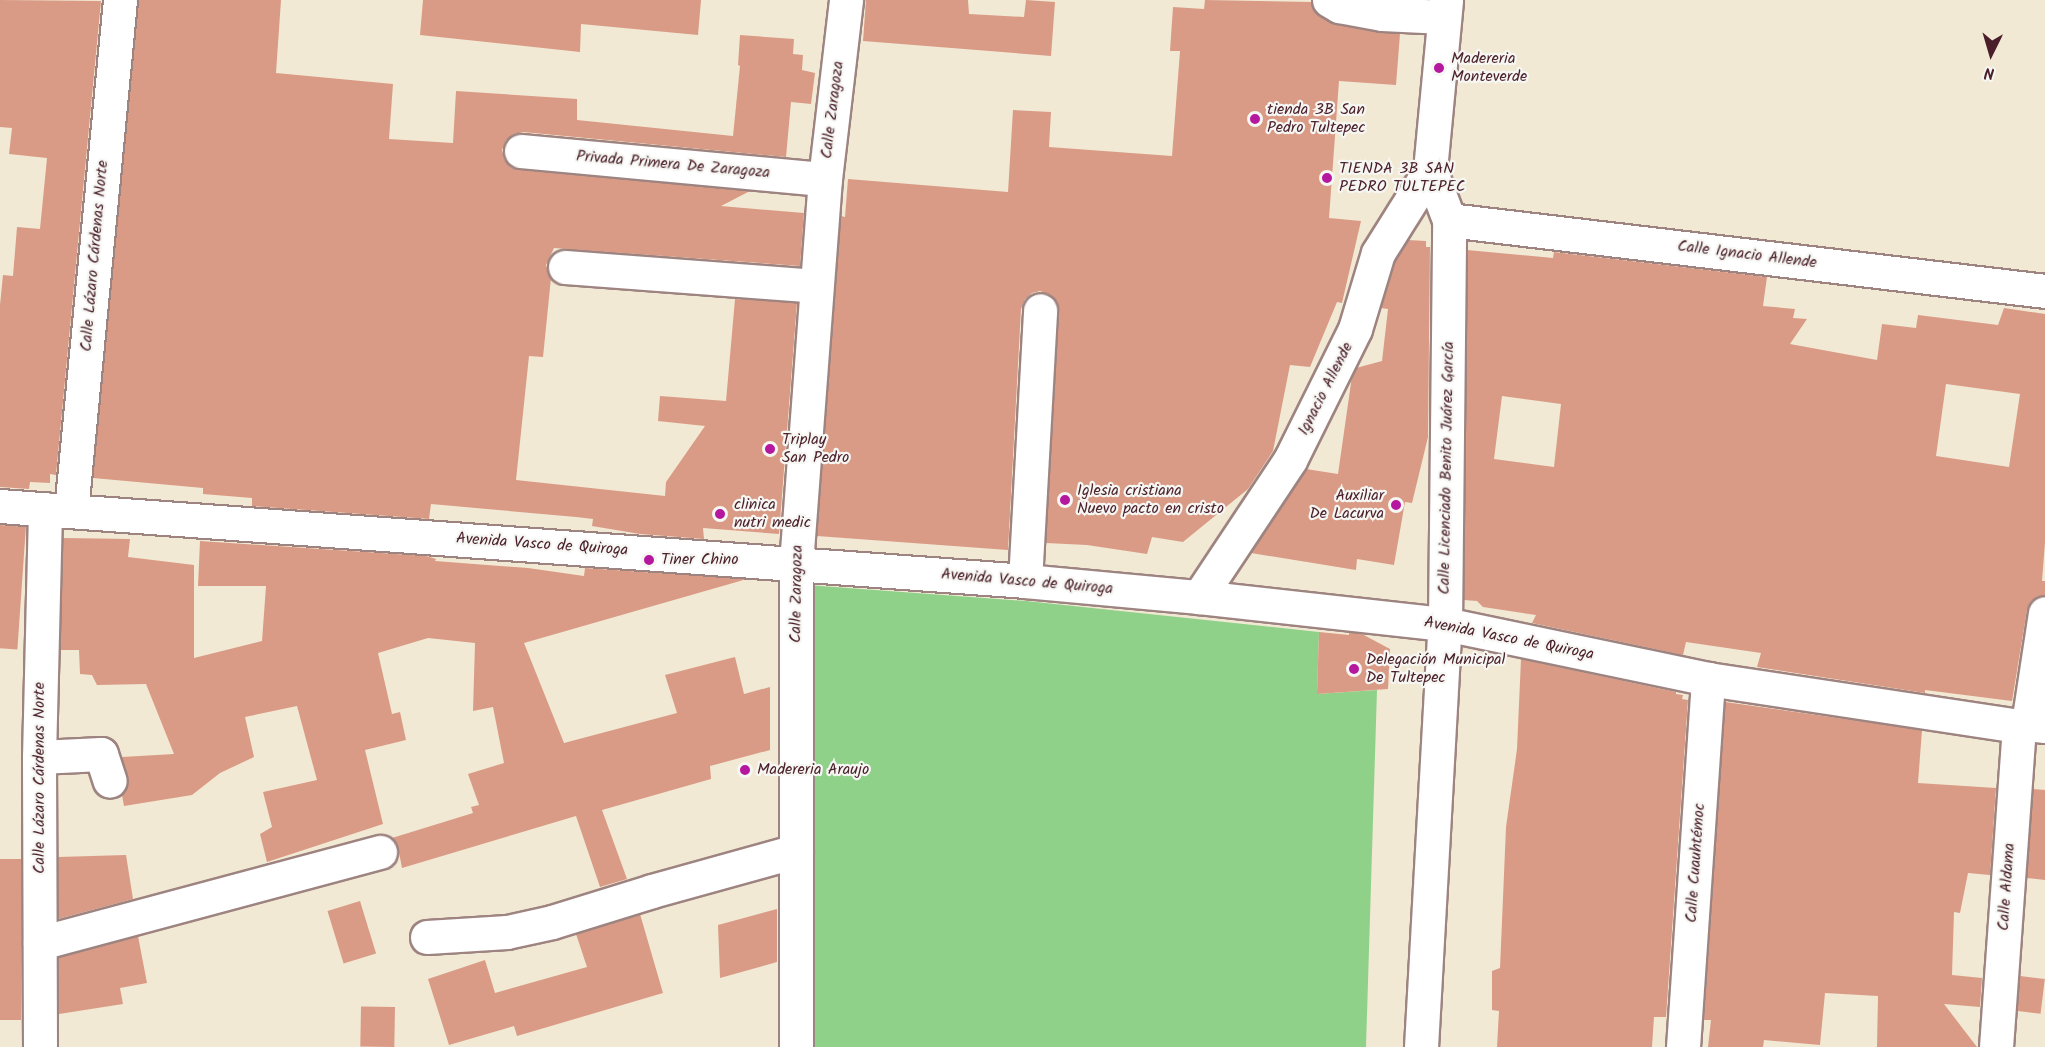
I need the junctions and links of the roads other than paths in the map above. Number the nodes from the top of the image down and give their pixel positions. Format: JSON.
{"nodes":[{"id":1,"x":120,"y":0,"type":"edge"},
{"id":2,"x":846,"y":0,"type":"edge"},
{"id":3,"x":1329,"y":0,"type":"edge"},
{"id":4,"x":1445,"y":8,"type":"edge"},
{"id":5,"x":521,"y":151,"type":"dead end"},
{"id":6,"x":1430,"y":170,"type":"junction"},
{"id":7,"x":825,"y":179,"type":"junction"},
{"id":8,"x":1449,"y":220,"type":"junction"},
{"id":9,"x":565,"y":267,"type":"dead end"},
{"id":10,"x":816,"y":286,"type":"junction"},
{"id":11,"x":2045,"y":291,"type":"edge"},
{"id":12,"x":1040,"y":310,"type":"dead end"},
{"id":13,"x":0,"y":506,"type":"edge"},
{"id":14,"x":58,"y":510,"type":"junction"},
{"id":15,"x":796,"y":564,"type":"junction"},
{"id":16,"x":1025,"y":581,"type":"junction"},
{"id":17,"x":1199,"y":597,"type":"junction"},
{"id":18,"x":2045,"y":613,"type":"edge"},
{"id":19,"x":1445,"y":624,"type":"junction"},
{"id":20,"x":1708,"y":679,"type":"junction"},
{"id":21,"x":2031,"y":725,"type":"edge"},
{"id":22,"x":39,"y":757,"type":"junction"},
{"id":23,"x":110,"y":781,"type":"dead end"},
{"id":24,"x":796,"y":851,"type":"junction"},
{"id":25,"x":380,"y":852,"type":"dead end"},
{"id":26,"x":427,"y":937,"type":"dead end"},
{"id":27,"x":40,"y":943,"type":"junction"},
{"id":28,"x":40,"y":1047,"type":"edge"},
{"id":29,"x":796,"y":1047,"type":"edge"},
{"id":30,"x":1421,"y":1047,"type":"edge"},
{"id":31,"x":1683,"y":1047,"type":"edge"},
{"id":32,"x":1996,"y":1047,"type":"edge"}],
"edges":[{"from":1,"to":14,"type":"street","name":"Calle Lázaro Cárdenas Norte"},
{"from":2,"to":7,"type":"street","name":"Calle Zaragoza"},
{"from":3,"to":4,"type":"street"},
{"from":4,"to":6,"type":"street","name":"Calle Licenciado Benito Juárez García"},
{"from":5,"to":7,"type":"street","name":"Privada Primera De Zaragoza"},
{"from":6,"to":8,"type":"street","name":"Calle Licenciado Benito Juárez García"},
{"from":6,"to":17,"type":"street","name":"Ignacio Allende"},
{"from":7,"to":10,"type":"street","name":"Calle Zaragoza"},
{"from":8,"to":11,"type":"street","name":"Calle Ignacio Allende"},
{"from":8,"to":19,"type":"street","name":"Calle Licenciado Benito Juárez García"},
{"from":9,"to":10,"type":"street"},
{"from":10,"to":15,"type":"street","name":"Calle Zaragoza"},
{"from":12,"to":16,"type":"street"},
{"from":13,"to":14,"type":"street","name":"Avenida Vasco de Quiroga"},
{"from":14,"to":15,"type":"street","name":"Avenida Vasco de Quiroga"},
{"from":14,"to":22,"type":"street","name":"Calle Lázaro Cárdenas Norte"},
{"from":15,"to":16,"type":"street","name":"Avenida Vasco de Quiroga"},
{"from":15,"to":24,"type":"street","name":"Calle Zaragoza"},
{"from":16,"to":17,"type":"street","name":"Avenida Vasco de Quiroga"},
{"from":17,"to":19,"type":"street","name":"Avenida Vasco de Quiroga"},
{"from":18,"to":21,"type":"street"},
{"from":19,"to":20,"type":"street","name":"Avenida Vasco de Quiroga"},
{"from":19,"to":30,"type":"street","name":"Calle Licenciado Benito Juárez García"},
{"from":20,"to":21,"type":"street","name":"Avenida Vasco de Quiroga"},
{"from":20,"to":31,"type":"street","name":"Calle Cuauhtémoc"},
{"from":21,"to":32,"type":"street","name":"Calle Aldama"},
{"from":22,"to":23,"type":"street"},
{"from":22,"to":27,"type":"street","name":"Calle Lázaro Cárdenas Norte"},
{"from":24,"to":26,"type":"street"},
{"from":24,"to":29,"type":"street","name":"Calle Zaragoza"},
{"from":25,"to":27,"type":"street"},
{"from":27,"to":28,"type":"street","name":"Calle Lázaro Cárdenas Norte"}]}
